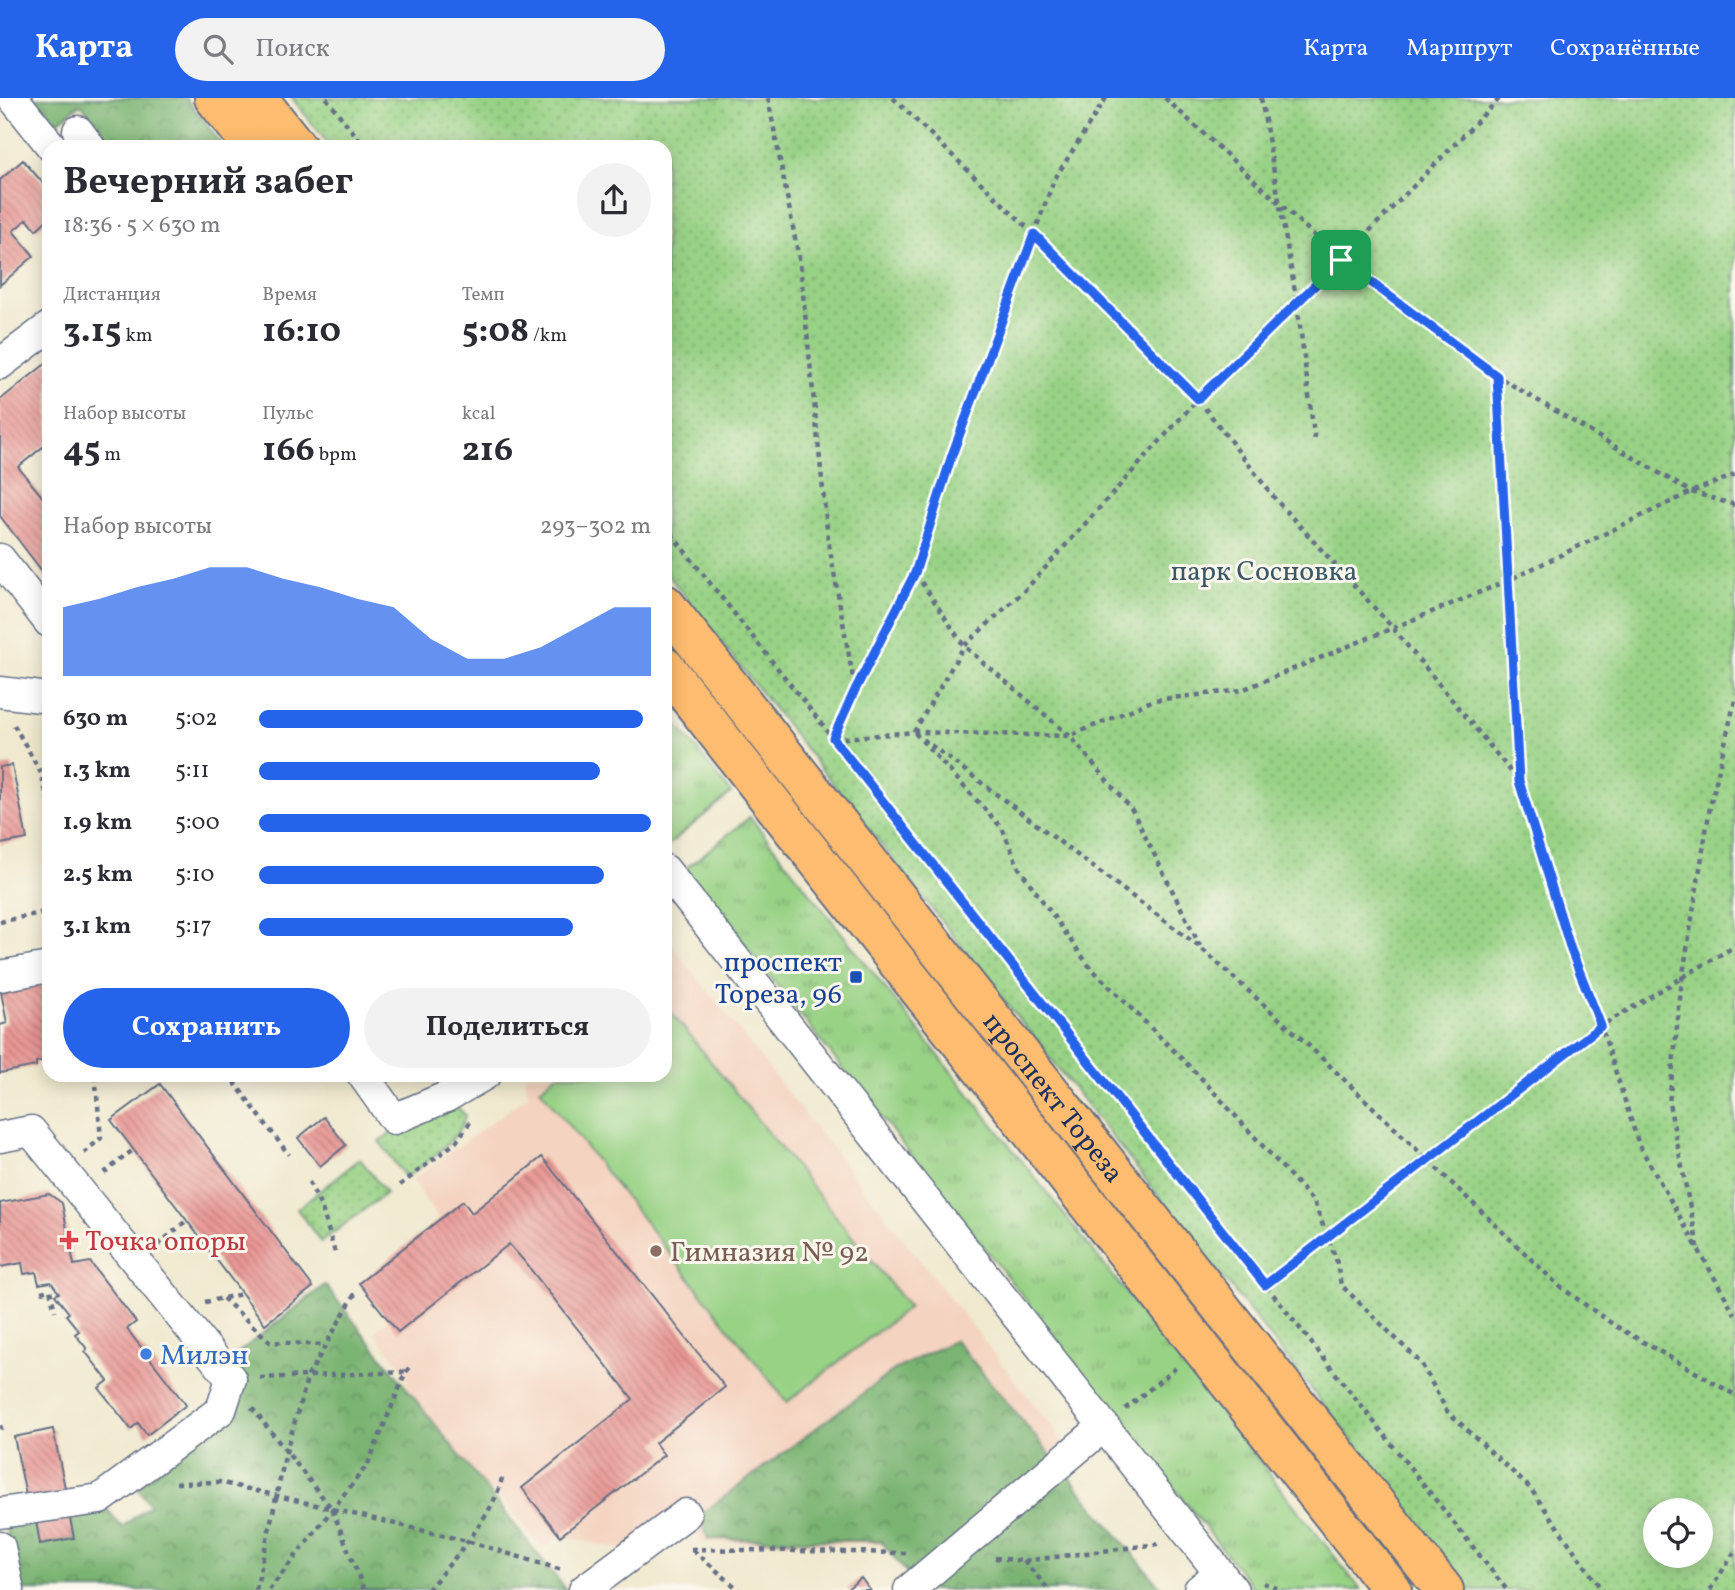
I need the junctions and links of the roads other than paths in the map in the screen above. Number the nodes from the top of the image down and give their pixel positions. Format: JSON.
{"nodes":[{"id":1,"x":13,"y":98,"type":"edge"},
{"id":2,"x":214,"y":98,"type":"edge"},
{"id":3,"x":258,"y":98,"type":"edge"},
{"id":4,"x":46,"y":140,"type":"edge"},
{"id":5,"x":247,"y":140,"type":"edge"},
{"id":6,"x":291,"y":140,"type":"edge"},
{"id":7,"x":42,"y":332,"type":"edge"},
{"id":8,"x":0,"y":364,"type":"edge"},
{"id":9,"x":0,"y":559,"type":"edge"},
{"id":10,"x":42,"y":613,"type":"edge"},
{"id":11,"x":672,"y":613,"type":"edge"},
{"id":12,"x":672,"y":676,"type":"edge"},
{"id":13,"x":0,"y":692,"type":"edge"},
{"id":14,"x":42,"y":697,"type":"edge"},
{"id":15,"x":672,"y":879,"type":"edge"},
{"id":16,"x":42,"y":968,"type":"edge"},
{"id":17,"x":0,"y":976,"type":"edge"},
{"id":18,"x":368,"y":1082,"type":"edge"},
{"id":19,"x":472,"y":1082,"type":"edge"},
{"id":20,"x":0,"y":1137,"type":"edge"},
{"id":21,"x":1110,"y":1421,"type":"junction"},
{"id":22,"x":0,"y":1513,"type":"edge"},
{"id":23,"x":686,"y":1514,"type":"dead end"},
{"id":24,"x":0,"y":1547,"type":"edge"},
{"id":25,"x":574,"y":1580,"type":"edge"},
{"id":26,"x":1217,"y":1584,"type":"edge"},
{"id":27,"x":9,"y":1590,"type":"edge"},
{"id":28,"x":909,"y":1590,"type":"edge"},
{"id":29,"x":1392,"y":1590,"type":"edge"},
{"id":30,"x":1444,"y":1590,"type":"edge"}],
"edges":[{"from":1,"to":4,"type":"street"},
{"from":2,"to":5,"type":"main road"},
{"from":3,"to":6,"type":"main road"},
{"from":7,"to":8,"type":"street"},
{"from":9,"to":10,"type":"street"},
{"from":11,"to":30,"type":"main road","name":"проспект Тореза"},
{"from":12,"to":29,"type":"main road","name":"проспект Тореза"},
{"from":13,"to":14,"type":"street"},
{"from":15,"to":21,"type":"street"},
{"from":16,"to":17,"type":"street"},
{"from":18,"to":19,"type":"street"},
{"from":20,"to":22,"type":"street"},
{"from":21,"to":26,"type":"street"},
{"from":21,"to":28,"type":"street"},
{"from":23,"to":25,"type":"street"},
{"from":24,"to":27,"type":"street"}]}
